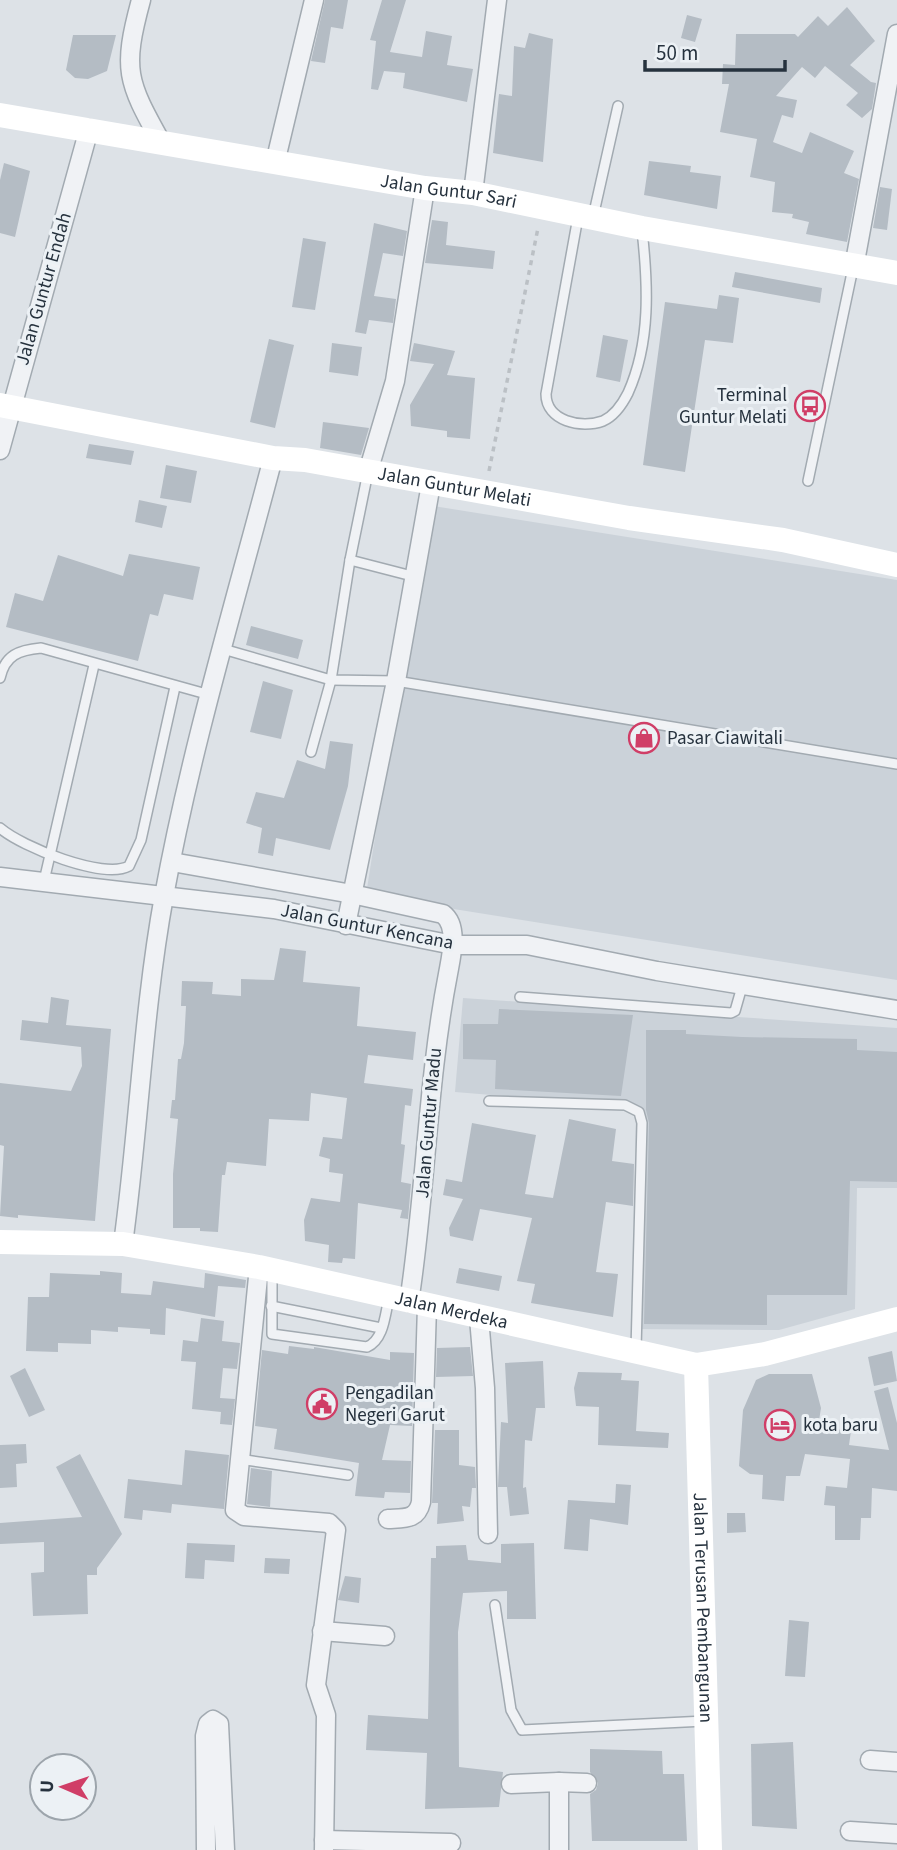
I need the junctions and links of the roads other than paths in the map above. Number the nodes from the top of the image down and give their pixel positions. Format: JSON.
{"nodes":[{"id":1,"x":141,"y":0,"type":"edge"},
{"id":2,"x":314,"y":0,"type":"edge"},
{"id":3,"x":497,"y":0,"type":"edge"},
{"id":4,"x":897,"y":34,"type":"edge"},
{"id":5,"x":618,"y":106,"type":"dead end"},
{"id":6,"x":0,"y":116,"type":"edge"},
{"id":7,"x":89,"y":129,"type":"junction"},
{"id":8,"x":878,"y":133,"type":"junction"},
{"id":9,"x":897,"y":137,"type":"edge"},
{"id":10,"x":161,"y":142,"type":"junction"},
{"id":11,"x":275,"y":163,"type":"junction"},
{"id":12,"x":425,"y":188,"type":"junction"},
{"id":13,"x":473,"y":193,"type":"junction"},
{"id":14,"x":586,"y":216,"type":"junction"},
{"id":15,"x":642,"y":228,"type":"junction"},
{"id":16,"x":854,"y":267,"type":"junction"},
{"id":17,"x":897,"y":273,"type":"edge"},
{"id":18,"x":6,"y":406,"type":"edge"},
{"id":19,"x":0,"y":450,"type":"edge"},
{"id":20,"x":273,"y":458,"type":"junction"},
{"id":21,"x":368,"y":472,"type":"junction"},
{"id":22,"x":808,"y":481,"type":"dead end"},
{"id":23,"x":431,"y":484,"type":"junction"},
{"id":24,"x":350,"y":560,"type":"junction"},
{"id":25,"x":897,"y":565,"type":"edge"},
{"id":26,"x":412,"y":576,"type":"junction"},
{"id":27,"x":223,"y":649,"type":"junction"},
{"id":28,"x":94,"y":665,"type":"junction"},
{"id":29,"x":0,"y":678,"type":"edge"},
{"id":30,"x":331,"y":680,"type":"junction"},
{"id":31,"x":396,"y":681,"type":"junction"},
{"id":32,"x":175,"y":687,"type":"junction"},
{"id":33,"x":211,"y":696,"type":"junction"},
{"id":34,"x":311,"y":752,"type":"dead end"},
{"id":35,"x":897,"y":764,"type":"edge"},
{"id":36,"x":0,"y":828,"type":"edge"},
{"id":37,"x":51,"y":857,"type":"junction"},
{"id":38,"x":172,"y":862,"type":"junction"},
{"id":39,"x":0,"y":877,"type":"edge"},
{"id":40,"x":44,"y":881,"type":"junction"},
{"id":41,"x":352,"y":894,"type":"junction"},
{"id":42,"x":164,"y":896,"type":"junction"},
{"id":43,"x":346,"y":925,"type":"junction"},
{"id":44,"x":453,"y":944,"type":"junction"},
{"id":45,"x":743,"y":983,"type":"junction"},
{"id":46,"x":520,"y":997,"type":"dead end"},
{"id":47,"x":897,"y":1010,"type":"edge"},
{"id":48,"x":489,"y":1101,"type":"dead end"},
{"id":49,"x":0,"y":1242,"type":"edge"},
{"id":50,"x":123,"y":1244,"type":"junction"},
{"id":51,"x":266,"y":1269,"type":"junction"},
{"id":52,"x":408,"y":1302,"type":"junction"},
{"id":53,"x":271,"y":1306,"type":"junction"},
{"id":54,"x":480,"y":1318,"type":"junction"},
{"id":55,"x":897,"y":1319,"type":"edge"},
{"id":56,"x":381,"y":1328,"type":"junction"},
{"id":57,"x":636,"y":1352,"type":"junction"},
{"id":58,"x":696,"y":1365,"type":"junction"},
{"id":59,"x":239,"y":1459,"type":"junction"},
{"id":60,"x":348,"y":1475,"type":"dead end"},
{"id":61,"x":388,"y":1519,"type":"dead end"},
{"id":62,"x":488,"y":1534,"type":"dead end"},
{"id":63,"x":495,"y":1605,"type":"dead end"},
{"id":64,"x":322,"y":1631,"type":"junction"},
{"id":65,"x":385,"y":1636,"type":"dead end"},
{"id":66,"x":706,"y":1721,"type":"junction"},
{"id":67,"x":870,"y":1760,"type":"dead end"},
{"id":68,"x":897,"y":1762,"type":"edge"},
{"id":69,"x":559,"y":1782,"type":"junction"},
{"id":70,"x":587,"y":1783,"type":"dead end"},
{"id":71,"x":511,"y":1784,"type":"dead end"},
{"id":72,"x":850,"y":1831,"type":"dead end"},
{"id":73,"x":897,"y":1834,"type":"edge"},
{"id":74,"x":206,"y":1841,"type":"edge"},
{"id":75,"x":225,"y":1841,"type":"edge"},
{"id":76,"x":451,"y":1843,"type":"dead end"},
{"id":77,"x":324,"y":1845,"type":"edge"},
{"id":78,"x":559,"y":1850,"type":"edge"},
{"id":79,"x":710,"y":1850,"type":"edge"}],
"edges":[{"from":1,"to":10,"type":"street"},
{"from":2,"to":11,"type":"street"},
{"from":3,"to":13,"type":"street"},
{"from":4,"to":8,"type":"street"},
{"from":5,"to":14,"type":"lane"},
{"from":6,"to":7,"type":"street","name":"Jalan Guntur Sari"},
{"from":7,"to":10,"type":"street","name":"Jalan Guntur Sari"},
{"from":7,"to":18,"type":"street","name":"Jalan Guntur Endah"},
{"from":8,"to":9,"type":"street"},
{"from":8,"to":16,"type":"street"},
{"from":10,"to":11,"type":"street","name":"Jalan Guntur Sari"},
{"from":11,"to":12,"type":"street","name":"Jalan Guntur Sari"},
{"from":12,"to":13,"type":"street","name":"Jalan Guntur Sari"},
{"from":12,"to":21,"type":"street"},
{"from":13,"to":14,"type":"street","name":"Jalan Guntur Sari"},
{"from":14,"to":15,"type":"street","name":"Jalan Guntur Sari"},
{"from":14,"to":15,"type":"lane"},
{"from":15,"to":16,"type":"street","name":"Jalan Guntur Sari"},
{"from":16,"to":17,"type":"street","name":"Jalan Guntur Sari"},
{"from":16,"to":22,"type":"lane"},
{"from":18,"to":19,"type":"street","name":"Jalan Guntur Endah"},
{"from":18,"to":20,"type":"street","name":"Jalan Guntur Melati"},
{"from":20,"to":21,"type":"street","name":"Jalan Guntur Melati"},
{"from":20,"to":27,"type":"street"},
{"from":21,"to":23,"type":"street","name":"Jalan Guntur Melati"},
{"from":21,"to":24,"type":"lane"},
{"from":23,"to":25,"type":"street","name":"Jalan Guntur Melati"},
{"from":23,"to":26,"type":"street"},
{"from":24,"to":26,"type":"lane"},
{"from":24,"to":30,"type":"lane"},
{"from":26,"to":31,"type":"street"},
{"from":27,"to":30,"type":"lane"},
{"from":27,"to":33,"type":"street"},
{"from":28,"to":29,"type":"lane"},
{"from":28,"to":32,"type":"lane"},
{"from":28,"to":37,"type":"lane"},
{"from":30,"to":31,"type":"lane"},
{"from":30,"to":34,"type":"lane"},
{"from":31,"to":35,"type":"lane"},
{"from":31,"to":41,"type":"street"},
{"from":32,"to":33,"type":"lane"},
{"from":32,"to":37,"type":"lane"},
{"from":33,"to":38,"type":"street"},
{"from":36,"to":37,"type":"lane"},
{"from":37,"to":40,"type":"lane"},
{"from":38,"to":41,"type":"street"},
{"from":38,"to":42,"type":"street"},
{"from":39,"to":40,"type":"street","name":"Jalan Guntur Kencana"},
{"from":40,"to":42,"type":"street","name":"Jalan Guntur Kencana"},
{"from":41,"to":43,"type":"street"},
{"from":41,"to":44,"type":"street"},
{"from":42,"to":43,"type":"street","name":"Jalan Guntur Kencana"},
{"from":42,"to":50,"type":"street"},
{"from":43,"to":44,"type":"street","name":"Jalan Guntur Kencana"},
{"from":44,"to":45,"type":"street","name":"Jalan Guntur Kencana"},
{"from":44,"to":52,"type":"street","name":"Jalan Guntur Madu"},
{"from":45,"to":46,"type":"lane"},
{"from":45,"to":47,"type":"street","name":"Jalan Guntur Kencana"},
{"from":48,"to":57,"type":"lane"},
{"from":49,"to":50,"type":"street","name":"Jalan Merdeka"},
{"from":50,"to":51,"type":"street","name":"Jalan Merdeka"},
{"from":51,"to":52,"type":"street","name":"Jalan Merdeka"},
{"from":51,"to":53,"type":"lane"},
{"from":51,"to":59,"type":"street"},
{"from":52,"to":54,"type":"street","name":"Jalan Merdeka"},
{"from":52,"to":56,"type":"lane"},
{"from":52,"to":61,"type":"street","name":"Jalan Guntur Madu"},
{"from":53,"to":56,"type":"lane"},
{"from":53,"to":56,"type":"lane"},
{"from":54,"to":57,"type":"street","name":"Jalan Merdeka"},
{"from":54,"to":62,"type":"street"},
{"from":55,"to":58,"type":"street","name":"Jalan Merdeka"},
{"from":57,"to":58,"type":"street","name":"Jalan Merdeka"},
{"from":58,"to":66,"type":"street","name":"Jalan Terusan Pembangunan"},
{"from":59,"to":60,"type":"lane"},
{"from":59,"to":64,"type":"street"},
{"from":63,"to":66,"type":"lane"},
{"from":64,"to":65,"type":"street"},
{"from":64,"to":77,"type":"street"},
{"from":66,"to":79,"type":"street","name":"Jalan Terusan Pembangunan"},
{"from":67,"to":68,"type":"street"},
{"from":69,"to":70,"type":"street"},
{"from":69,"to":71,"type":"street"},
{"from":69,"to":78,"type":"street"},
{"from":72,"to":73,"type":"street"},
{"from":74,"to":75,"type":"street"},
{"from":74,"to":75,"type":"street"},
{"from":76,"to":77,"type":"street"}]}
